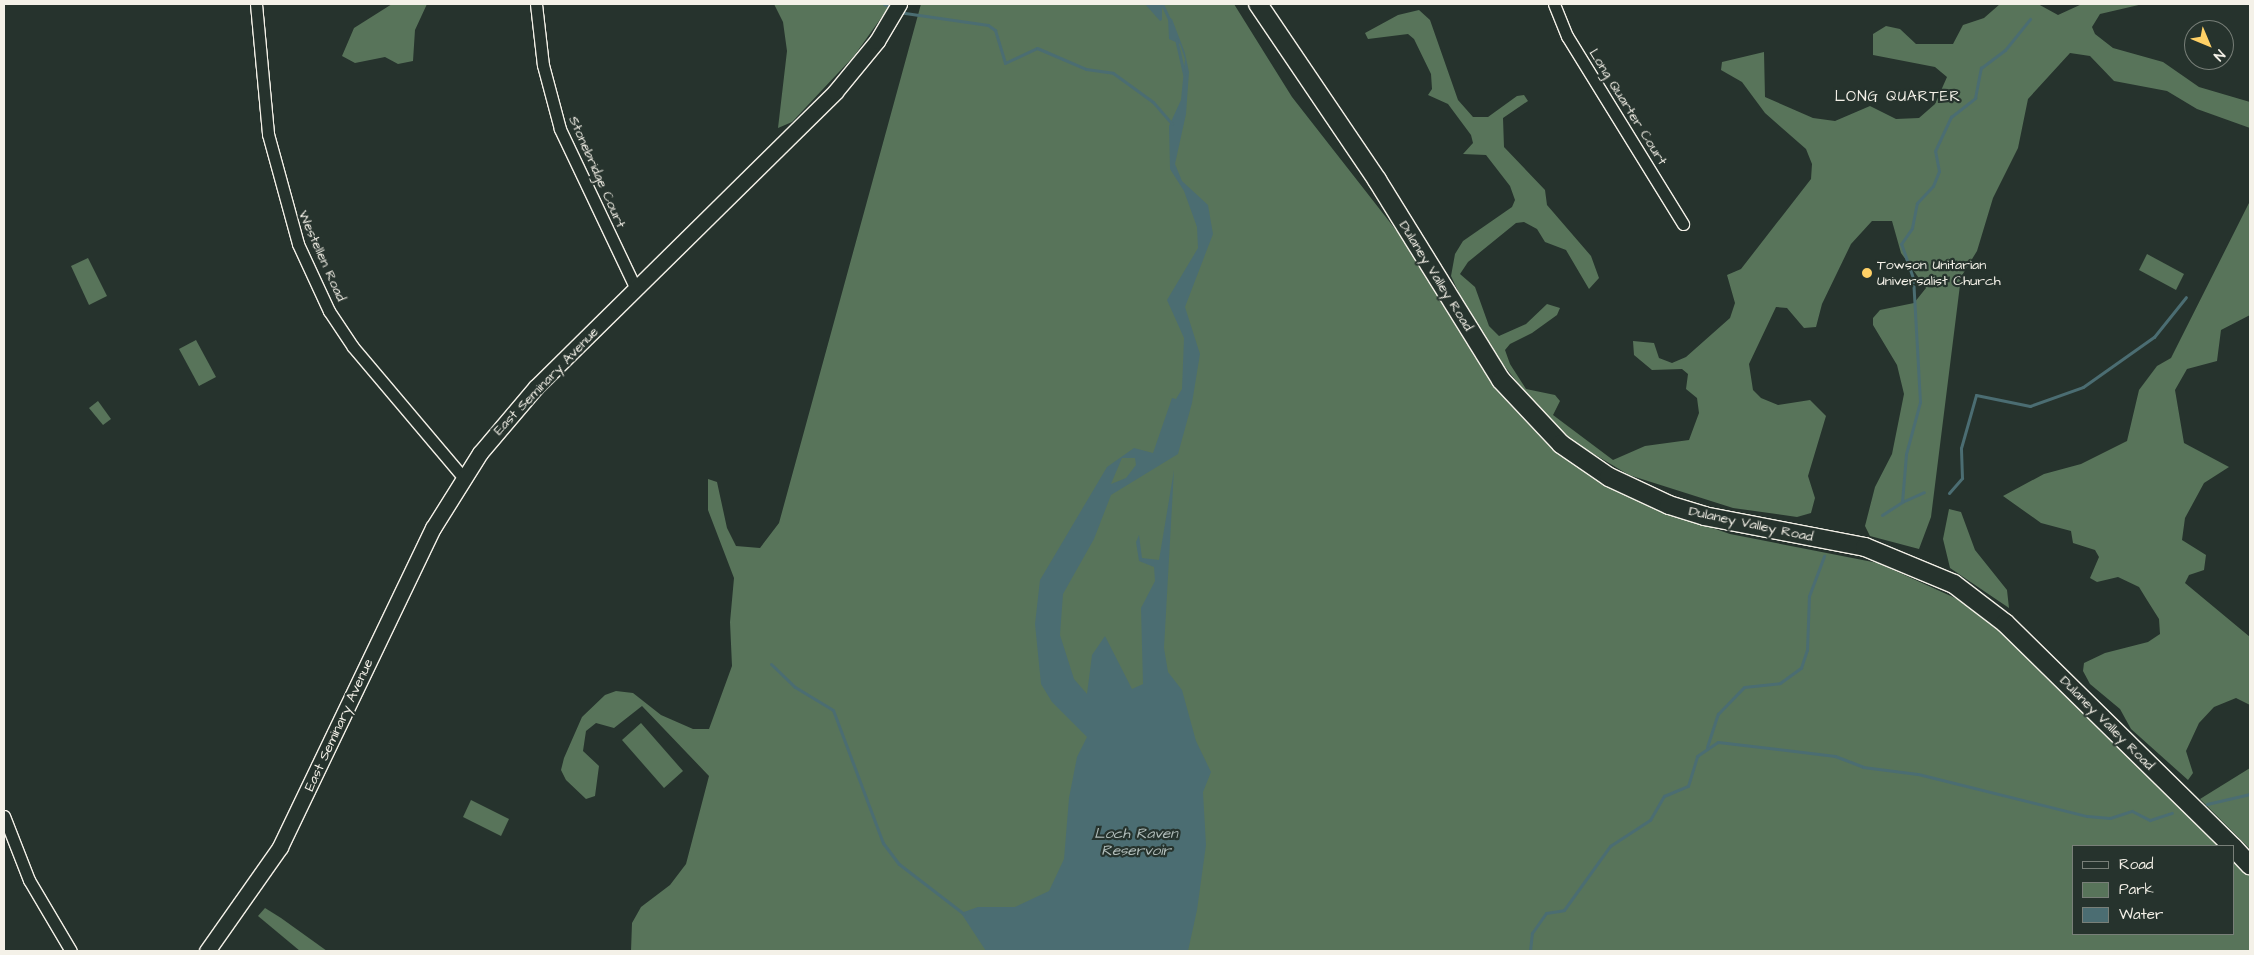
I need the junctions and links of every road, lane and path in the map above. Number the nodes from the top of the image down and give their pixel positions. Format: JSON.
{"nodes":[{"id":1,"x":256,"y":4,"type":"edge"},
{"id":2,"x":536,"y":4,"type":"edge"},
{"id":3,"x":1258,"y":4,"type":"edge"},
{"id":4,"x":1554,"y":4,"type":"edge"},
{"id":5,"x":895,"y":10,"type":"edge"},
{"id":6,"x":1683,"y":224,"type":"dead end"},
{"id":7,"x":636,"y":289,"type":"junction"},
{"id":8,"x":462,"y":477,"type":"junction"},
{"id":9,"x":4,"y":816,"type":"edge"},
{"id":10,"x":2230,"y":845,"type":"edge"},
{"id":11,"x":2234,"y":849,"type":"edge"},
{"id":12,"x":2250,"y":864,"type":"edge"},
{"id":13,"x":71,"y":951,"type":"edge"},
{"id":14,"x":207,"y":951,"type":"edge"}],
"edges":[{"from":1,"to":8,"type":"street","name":"Westellen Road"},
{"from":2,"to":7,"type":"street","name":"Stonebridge Court"},
{"from":3,"to":10,"type":"main road","name":"Dulaney Valley Road"},
{"from":4,"to":6,"type":"street","name":"Long Quarter Court"},
{"from":5,"to":7,"type":"street","name":"East Seminary Avenue"},
{"from":7,"to":8,"type":"street","name":"East Seminary Avenue"},
{"from":8,"to":14,"type":"street","name":"East Seminary Avenue"},
{"from":9,"to":13,"type":"street"},
{"from":11,"to":12,"type":"main road","name":"Dulaney Valley Road"}]}
